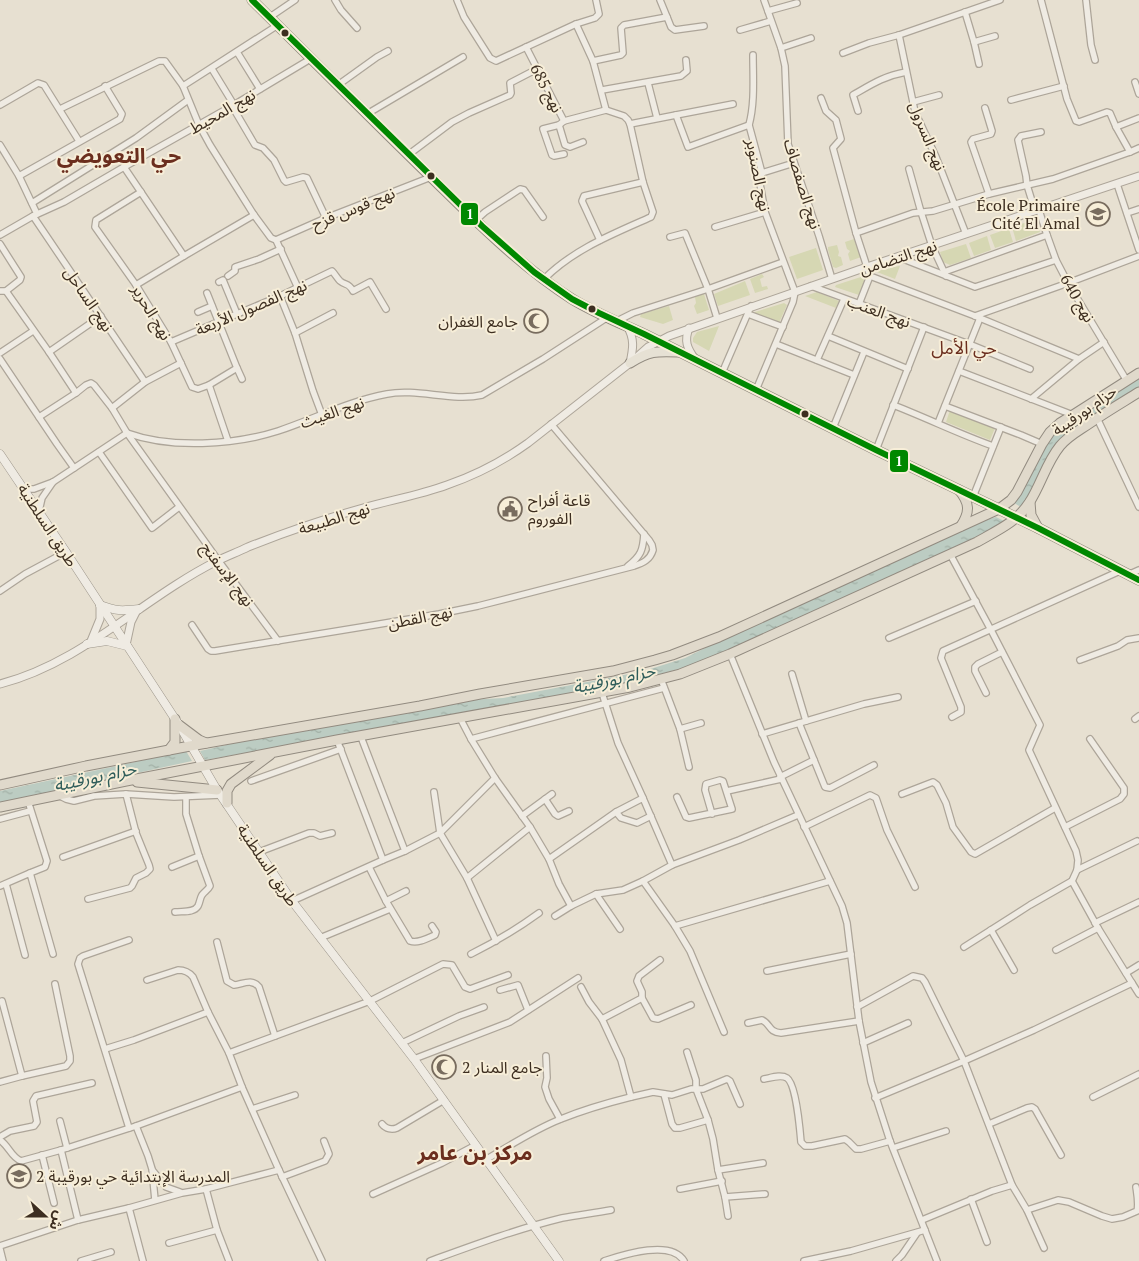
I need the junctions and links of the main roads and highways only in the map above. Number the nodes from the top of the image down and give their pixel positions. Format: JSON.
{"nodes":[{"id":1,"x":252,"y":0,"type":"edge"},
{"id":2,"x":681,"y":352,"type":"junction"},
{"id":3,"x":630,"y":363,"type":"road end"},
{"id":4,"x":1139,"y":373,"type":"edge"},
{"id":5,"x":1139,"y":393,"type":"edge"},
{"id":6,"x":0,"y":454,"type":"edge"},
{"id":7,"x":959,"y":490,"type":"junction"},
{"id":8,"x":1030,"y":502,"type":"junction"},
{"id":9,"x":1000,"y":510,"type":"junction"},
{"id":10,"x":1017,"y":518,"type":"junction"},
{"id":11,"x":961,"y":526,"type":"junction"},
{"id":12,"x":1038,"y":528,"type":"junction"},
{"id":13,"x":1139,"y":580,"type":"edge"},
{"id":14,"x":100,"y":605,"type":"junction"},
{"id":15,"x":138,"y":610,"type":"road end"},
{"id":16,"x":89,"y":643,"type":"road end"},
{"id":17,"x":127,"y":646,"type":"junction"},
{"id":18,"x":177,"y":722,"type":"junction"},
{"id":19,"x":207,"y":743,"type":"junction"},
{"id":20,"x":190,"y":746,"type":"junction"},
{"id":21,"x":169,"y":750,"type":"junction"},
{"id":22,"x":274,"y":753,"type":"junction"},
{"id":23,"x":202,"y":766,"type":"junction"},
{"id":24,"x":128,"y":780,"type":"junction"},
{"id":25,"x":0,"y":785,"type":"edge"},
{"id":26,"x":219,"y":793,"type":"junction"},
{"id":27,"x":227,"y":803,"type":"junction"},
{"id":28,"x":0,"y":807,"type":"edge"},
{"id":29,"x":559,"y":1261,"type":"edge"}],
"edges":[{"from":1,"to":2,"type":"main road"},
{"from":2,"to":3,"type":"main road"},
{"from":2,"to":7,"type":"main road"},
{"from":4,"to":9,"type":"highway","name":"حزام بورقيبة"},
{"from":5,"to":8,"type":"highway","name":"حزام بورقيبة"},
{"from":6,"to":14,"type":"main road","name":"طريق السلطنية"},
{"from":7,"to":9,"type":"main road"},
{"from":7,"to":11,"type":"highway"},
{"from":8,"to":10,"type":"highway","name":"حزام بورقيبة"},
{"from":8,"to":12,"type":"highway"},
{"from":9,"to":10,"type":"main road"},
{"from":9,"to":11,"type":"highway","name":"حزام بورقيبة"},
{"from":10,"to":12,"type":"main road"},
{"from":10,"to":22,"type":"highway","name":"حزام بورقيبة"},
{"from":11,"to":19,"type":"highway","name":"حزام بورقيبة"},
{"from":12,"to":13,"type":"main road"},
{"from":14,"to":15,"type":"main road"},
{"from":14,"to":17,"type":"main road","name":"طريق السلطنية"},
{"from":16,"to":17,"type":"main road"},
{"from":17,"to":18,"type":"main road","name":"طريق السلطنية"},
{"from":18,"to":19,"type":"highway"},
{"from":18,"to":20,"type":"main road","name":"طريق السلطنية"},
{"from":18,"to":21,"type":"highway"},
{"from":19,"to":20,"type":"highway","name":"حزام بورقيبة"},
{"from":20,"to":21,"type":"highway","name":"حزام بورقيبة"},
{"from":20,"to":23,"type":"main road","name":"طريق السلطنية"},
{"from":21,"to":25,"type":"highway","name":"حزام بورقيبة"},
{"from":22,"to":23,"type":"highway","name":"حزام بورقيبة"},
{"from":22,"to":27,"type":"highway"},
{"from":23,"to":24,"type":"highway","name":"حزام بورقيبة"},
{"from":23,"to":26,"type":"main road","name":"طريق السلطنية"},
{"from":24,"to":26,"type":"highway"},
{"from":24,"to":28,"type":"highway","name":"حزام بورقيبة"},
{"from":26,"to":27,"type":"main road","name":"طريق السلطنية"},
{"from":27,"to":29,"type":"main road","name":"طريق السلطنية"}]}
